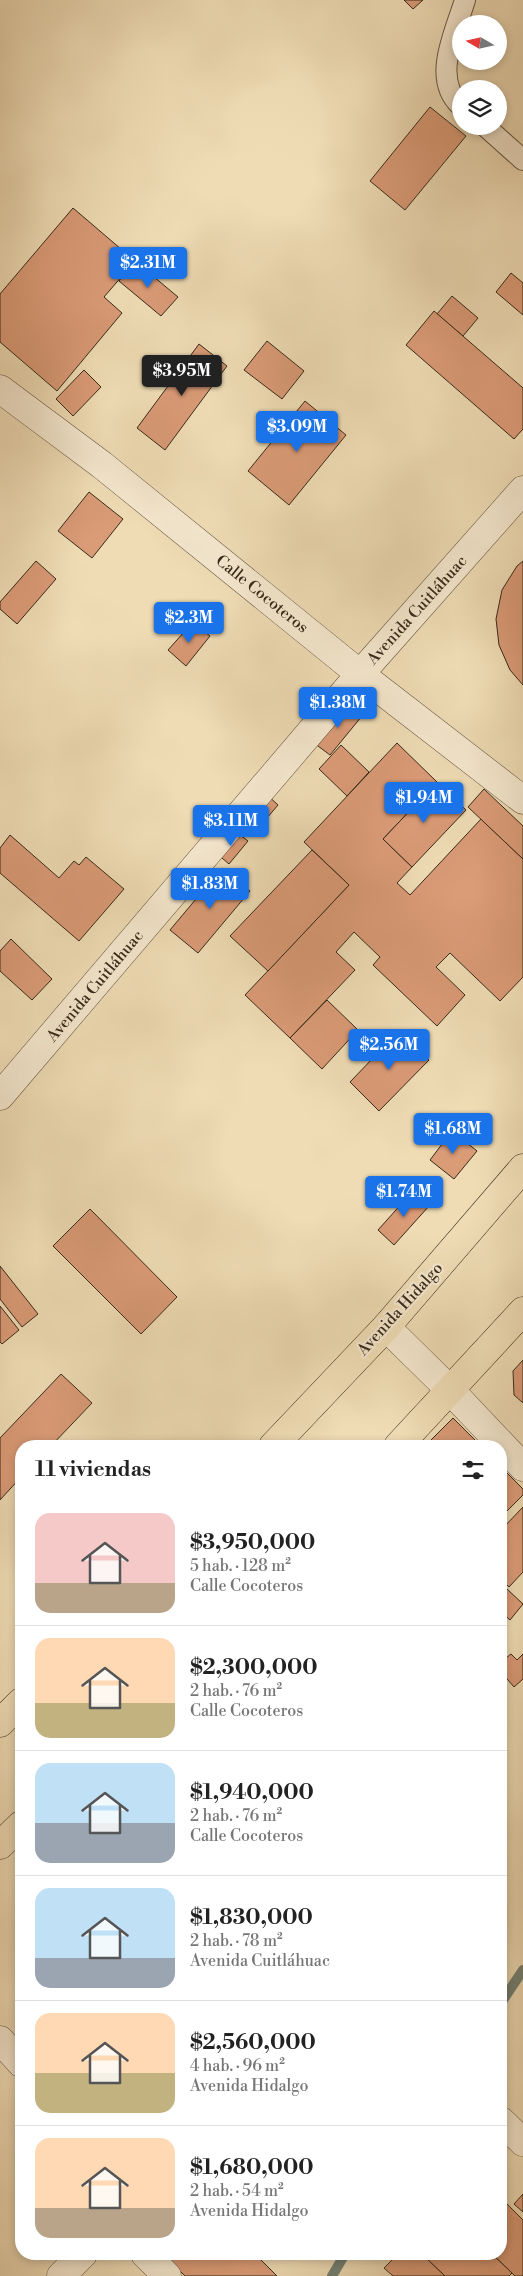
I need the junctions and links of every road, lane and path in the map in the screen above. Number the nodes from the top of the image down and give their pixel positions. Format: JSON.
{"nodes":[{"id":1,"x":464,"y":0,"type":"edge"},
{"id":2,"x":452,"y":98,"type":"edge"},
{"id":3,"x":495,"y":135,"type":"edge"},
{"id":4,"x":523,"y":160,"type":"edge"},
{"id":5,"x":0,"y":389,"type":"edge"},
{"id":6,"x":523,"y":490,"type":"edge"},
{"id":7,"x":360,"y":674,"type":"junction"},
{"id":8,"x":523,"y":800,"type":"edge"},
{"id":9,"x":0,"y":1096,"type":"edge"},
{"id":10,"x":523,"y":1168,"type":"edge"},
{"id":11,"x":523,"y":1311,"type":"edge"},
{"id":12,"x":386,"y":1328,"type":"junction"},
{"id":13,"x":450,"y":1390,"type":"junction"},
{"id":14,"x":279,"y":1440,"type":"edge"},
{"id":15,"x":404,"y":1440,"type":"edge"},
{"id":16,"x":497,"y":1440,"type":"edge"},
{"id":17,"x":507,"y":1450,"type":"edge"},
{"id":18,"x":523,"y":1467,"type":"edge"},
{"id":19,"x":15,"y":1708,"type":"edge"},
{"id":20,"x":0,"y":1723,"type":"edge"},
{"id":21,"x":15,"y":1831,"type":"edge"},
{"id":22,"x":0,"y":1845,"type":"edge"},
{"id":23,"x":0,"y":2040,"type":"edge"},
{"id":24,"x":15,"y":2056,"type":"edge"},
{"id":25,"x":77,"y":2260,"type":"edge"},
{"id":26,"x":151,"y":2260,"type":"edge"},
{"id":27,"x":61,"y":2276,"type":"edge"},
{"id":28,"x":167,"y":2276,"type":"edge"}],
"edges":[{"from":1,"to":2,"type":"street"},
{"from":3,"to":4,"type":"street"},
{"from":5,"to":7,"type":"street","name":"Calle Cocoteros"},
{"from":6,"to":7,"type":"street","name":"Avenida Cuitláhuac"},
{"from":7,"to":8,"type":"street","name":"Calle Cocoteros"},
{"from":7,"to":9,"type":"street","name":"Avenida Cuitláhuac"},
{"from":10,"to":12,"type":"main road","name":"Avenida Hidalgo"},
{"from":11,"to":13,"type":"main road"},
{"from":12,"to":13,"type":"street"},
{"from":12,"to":14,"type":"main road","name":"Avenida Hidalgo"},
{"from":13,"to":15,"type":"main road"},
{"from":13,"to":16,"type":"street"},
{"from":17,"to":18,"type":"street"},
{"from":19,"to":20,"type":"main road"},
{"from":21,"to":22,"type":"main road"},
{"from":23,"to":24,"type":"street"},
{"from":25,"to":27,"type":"street"},
{"from":26,"to":28,"type":"street"}]}
